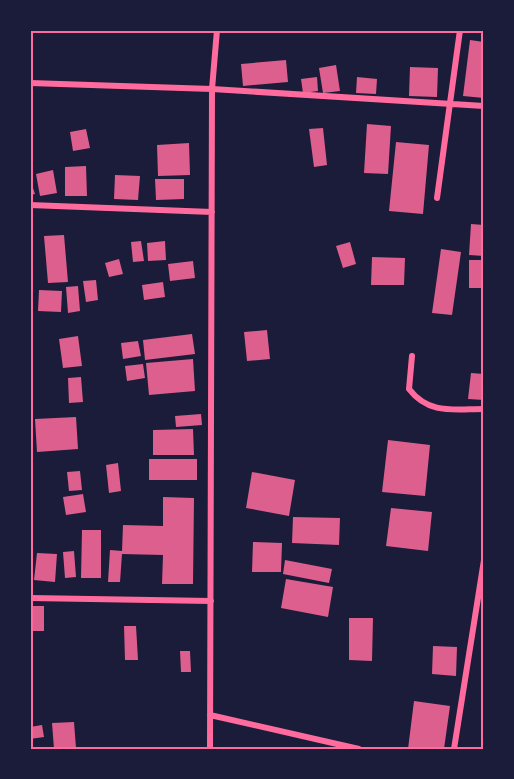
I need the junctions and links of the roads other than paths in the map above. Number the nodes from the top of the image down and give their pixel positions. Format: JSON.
{"nodes":[{"id":1,"x":217,"y":30,"type":"edge"},
{"id":2,"x":460,"y":30,"type":"edge"},
{"id":3,"x":30,"y":83,"type":"edge"},
{"id":4,"x":212,"y":89,"type":"junction"},
{"id":5,"x":450,"y":102,"type":"junction"},
{"id":6,"x":484,"y":106,"type":"edge"},
{"id":7,"x":437,"y":198,"type":"dead end"},
{"id":8,"x":30,"y":205,"type":"edge"},
{"id":9,"x":212,"y":212,"type":"junction"},
{"id":10,"x":412,"y":356,"type":"dead end"},
{"id":11,"x":484,"y":409,"type":"edge"},
{"id":12,"x":484,"y":560,"type":"edge"},
{"id":13,"x":30,"y":598,"type":"edge"},
{"id":14,"x":211,"y":601,"type":"junction"},
{"id":15,"x":210,"y":715,"type":"junction"},
{"id":16,"x":210,"y":749,"type":"edge"},
{"id":17,"x":359,"y":749,"type":"edge"},
{"id":18,"x":454,"y":749,"type":"edge"}],
"edges":[{"from":1,"to":4,"type":"street"},
{"from":2,"to":5,"type":"street"},
{"from":3,"to":4,"type":"street"},
{"from":4,"to":5,"type":"street"},
{"from":4,"to":9,"type":"street"},
{"from":5,"to":6,"type":"street"},
{"from":5,"to":7,"type":"street"},
{"from":8,"to":9,"type":"street"},
{"from":9,"to":14,"type":"street"},
{"from":10,"to":11,"type":"street"},
{"from":12,"to":18,"type":"street"},
{"from":13,"to":14,"type":"street"},
{"from":14,"to":15,"type":"street"},
{"from":15,"to":16,"type":"street"},
{"from":15,"to":17,"type":"street"}]}
